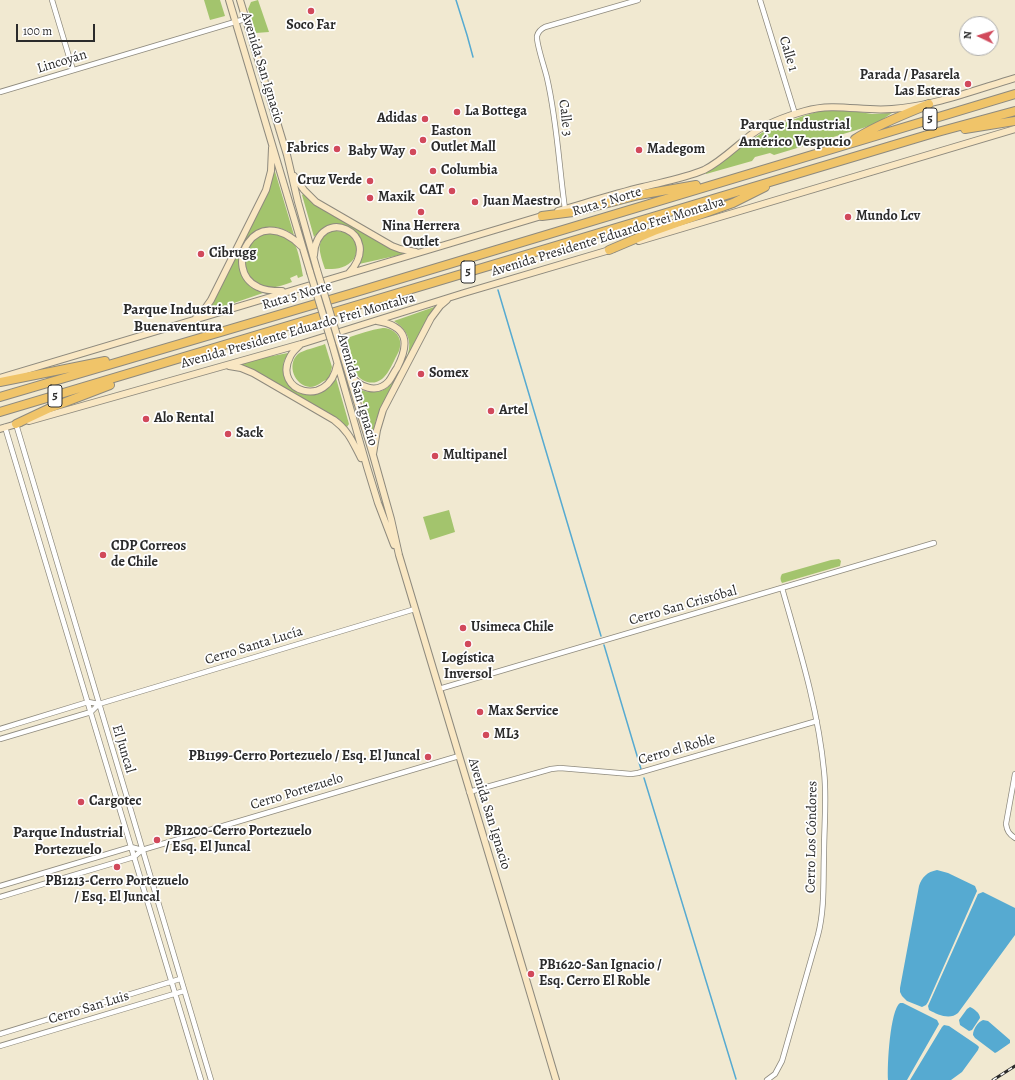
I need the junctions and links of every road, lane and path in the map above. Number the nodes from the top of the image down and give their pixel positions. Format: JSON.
{"nodes":[{"id":1,"x":52,"y":0,"type":"edge"},
{"id":2,"x":229,"y":0,"type":"edge"},
{"id":3,"x":240,"y":0,"type":"edge"},
{"id":4,"x":638,"y":0,"type":"edge"},
{"id":5,"x":760,"y":0,"type":"edge"},
{"id":6,"x":245,"y":19,"type":"junction"},
{"id":7,"x":236,"y":22,"type":"junction"},
{"id":8,"x":73,"y":70,"type":"junction"},
{"id":9,"x":1015,"y":78,"type":"edge"},
{"id":10,"x":0,"y":92,"type":"edge"},
{"id":11,"x":1015,"y":94,"type":"edge"},
{"id":12,"x":929,"y":104,"type":"junction"},
{"id":13,"x":1015,"y":111,"type":"edge"},
{"id":14,"x":795,"y":114,"type":"junction"},
{"id":15,"x":1015,"y":121,"type":"edge"},
{"id":16,"x":1015,"y":128,"type":"edge"},
{"id":17,"x":934,"y":133,"type":"junction"},
{"id":18,"x":272,"y":143,"type":"junction"},
{"id":19,"x":846,"y":145,"type":"junction"},
{"id":20,"x":287,"y":155,"type":"junction"},
{"id":21,"x":276,"y":158,"type":"junction"},
{"id":22,"x":291,"y":171,"type":"junction"},
{"id":23,"x":730,"y":179,"type":"junction"},
{"id":24,"x":776,"y":180,"type":"junction"},
{"id":25,"x":565,"y":209,"type":"junction"},
{"id":26,"x":542,"y":216,"type":"junction"},
{"id":27,"x":302,"y":247,"type":"junction"},
{"id":28,"x":609,"y":250,"type":"junction"},
{"id":29,"x":422,"y":252,"type":"junction"},
{"id":30,"x":314,"y":259,"type":"junction"},
{"id":31,"x":349,"y":273,"type":"junction"},
{"id":32,"x":290,"y":291,"type":"junction"},
{"id":33,"x":452,"y":297,"type":"junction"},
{"id":34,"x":194,"y":320,"type":"junction"},
{"id":35,"x":376,"y":321,"type":"junction"},
{"id":36,"x":301,"y":344,"type":"junction"},
{"id":37,"x":145,"y":354,"type":"junction"},
{"id":38,"x":161,"y":364,"type":"junction"},
{"id":39,"x":337,"y":365,"type":"junction"},
{"id":40,"x":225,"y":366,"type":"junction"},
{"id":41,"x":348,"y":372,"type":"junction"},
{"id":42,"x":0,"y":378,"type":"edge"},
{"id":43,"x":0,"y":382,"type":"edge"},
{"id":44,"x":0,"y":397,"type":"edge"},
{"id":45,"x":0,"y":412,"type":"edge"},
{"id":46,"x":16,"y":424,"type":"junction"},
{"id":47,"x":2,"y":428,"type":"edge"},
{"id":48,"x":373,"y":455,"type":"junction"},
{"id":49,"x":367,"y":468,"type":"junction"},
{"id":50,"x":934,"y":543,"type":"dead end"},
{"id":51,"x":399,"y":555,"type":"junction"},
{"id":52,"x":782,"y":588,"type":"junction"},
{"id":53,"x":415,"y":609,"type":"junction"},
{"id":54,"x":439,"y":689,"type":"junction"},
{"id":55,"x":88,"y":702,"type":"junction"},
{"id":56,"x":99,"y":704,"type":"junction"},
{"id":57,"x":91,"y":712,"type":"junction"},
{"id":58,"x":817,"y":721,"type":"junction"},
{"id":59,"x":0,"y":729,"type":"edge"},
{"id":60,"x":0,"y":739,"type":"edge"},
{"id":61,"x":459,"y":756,"type":"junction"},
{"id":62,"x":1015,"y":774,"type":"edge"},
{"id":63,"x":470,"y":792,"type":"junction"},
{"id":64,"x":1015,"y":838,"type":"edge"},
{"id":65,"x":131,"y":847,"type":"junction"},
{"id":66,"x":142,"y":850,"type":"junction"},
{"id":67,"x":134,"y":857,"type":"junction"},
{"id":68,"x":0,"y":886,"type":"edge"},
{"id":69,"x":0,"y":897,"type":"edge"},
{"id":70,"x":180,"y":979,"type":"junction"},
{"id":71,"x":172,"y":981,"type":"junction"},
{"id":72,"x":184,"y":991,"type":"junction"},
{"id":73,"x":176,"y":993,"type":"junction"},
{"id":74,"x":0,"y":1034,"type":"edge"},
{"id":75,"x":0,"y":1046,"type":"edge"},
{"id":76,"x":201,"y":1080,"type":"edge"},
{"id":77,"x":211,"y":1080,"type":"edge"},
{"id":78,"x":556,"y":1080,"type":"edge"},
{"id":79,"x":767,"y":1080,"type":"edge"}],
"edges":[{"from":1,"to":8,"type":"street"},
{"from":2,"to":7,"type":"main road","name":"Avenida San Ignacio"},
{"from":3,"to":6,"type":"main road","name":"Avenida San Ignacio"},
{"from":4,"to":25,"type":"street","name":"Calle 3"},
{"from":5,"to":14,"type":"street","name":"Calle 1"},
{"from":6,"to":7,"type":"street","name":"Lincoyán"},
{"from":6,"to":20,"type":"main road","name":"Avenida San Ignacio"},
{"from":7,"to":8,"type":"street","name":"Lincoyán"},
{"from":7,"to":18,"type":"main road","name":"Avenida San Ignacio"},
{"from":8,"to":10,"type":"street","name":"Lincoyán"},
{"from":9,"to":12,"type":"main road"},
{"from":11,"to":19,"type":"highway","name":"Ruta 5 Norte","number":"5"},
{"from":12,"to":14,"type":"main road"},
{"from":12,"to":19,"type":"highway"},
{"from":13,"to":17,"type":"highway","name":"Ruta 5 Norte","number":"5"},
{"from":14,"to":25,"type":"main road"},
{"from":15,"to":17,"type":"highway"},
{"from":16,"to":28,"type":"main road","name":"Avenida Presidente Eduardo Frei Montalva"},
{"from":17,"to":24,"type":"highway","name":"Ruta 5 Norte","number":"5"},
{"from":18,"to":21,"type":"main road","name":"Avenida San Ignacio"},
{"from":18,"to":34,"type":"main road"},
{"from":19,"to":23,"type":"highway","name":"Ruta 5 Norte","number":"5"},
{"from":20,"to":21,"type":"main road"},
{"from":20,"to":22,"type":"main road","name":"Avenida San Ignacio"},
{"from":21,"to":27,"type":"main road","name":"Avenida San Ignacio"},
{"from":22,"to":29,"type":"main road"},
{"from":22,"to":30,"type":"main road","name":"Avenida San Ignacio"},
{"from":23,"to":26,"type":"highway"},
{"from":23,"to":37,"type":"highway","name":"Ruta 5 Norte","number":"5"},
{"from":24,"to":28,"type":"highway"},
{"from":24,"to":38,"type":"highway","name":"Ruta 5 Norte","number":"5"},
{"from":25,"to":26,"type":"main road"},
{"from":26,"to":29,"type":"main road"},
{"from":27,"to":32,"type":"main road"},
{"from":27,"to":39,"type":"main road","name":"Avenida San Ignacio","bridge":true},
{"from":28,"to":33,"type":"main road","name":"Avenida Presidente Eduardo Frei Montalva"},
{"from":29,"to":31,"type":"main road"},
{"from":30,"to":31,"type":"main road"},
{"from":30,"to":41,"type":"main road","name":"Avenida San Ignacio","bridge":true},
{"from":31,"to":32,"type":"main road"},
{"from":32,"to":34,"type":"main road"},
{"from":33,"to":35,"type":"main road","name":"Avenida Presidente Eduardo Frei Montalva"},
{"from":33,"to":48,"type":"main road"},
{"from":34,"to":42,"type":"main road"},
{"from":35,"to":36,"type":"main road","name":"Avenida Presidente Eduardo Frei Montalva"},
{"from":35,"to":41,"type":"main road"},
{"from":36,"to":39,"type":"main road"},
{"from":36,"to":40,"type":"main road","name":"Avenida Presidente Eduardo Frei Montalva"},
{"from":37,"to":43,"type":"highway"},
{"from":37,"to":44,"type":"highway","name":"Ruta 5 Norte","number":"5"},
{"from":38,"to":45,"type":"highway","name":"Ruta 5 Norte","number":"5"},
{"from":38,"to":46,"type":"highway"},
{"from":39,"to":49,"type":"main road","name":"Avenida San Ignacio"},
{"from":40,"to":46,"type":"main road","name":"Avenida Presidente Eduardo Frei Montalva"},
{"from":40,"to":49,"type":"main road"},
{"from":41,"to":48,"type":"main road","name":"Avenida San Ignacio"},
{"from":46,"to":47,"type":"main road","name":"Avenida Presidente Eduardo Frei Montalva"},
{"from":46,"to":56,"type":"street","name":"El Juncal"},
{"from":47,"to":55,"type":"street","name":"El Juncal"},
{"from":48,"to":51,"type":"main road","name":"Avenida San Ignacio"},
{"from":49,"to":51,"type":"main road","name":"Avenida San Ignacio"},
{"from":50,"to":52,"type":"street","name":"Cerro San Cristóbal"},
{"from":51,"to":53,"type":"main road","name":"Avenida San Ignacio"},
{"from":52,"to":54,"type":"street","name":"Cerro San Cristóbal"},
{"from":52,"to":58,"type":"street","name":"Cerro Los Cóndores"},
{"from":53,"to":54,"type":"main road","name":"Avenida San Ignacio"},
{"from":53,"to":56,"type":"street","name":"Cerro Santa Lucía"},
{"from":54,"to":61,"type":"main road","name":"Avenida San Ignacio"},
{"from":55,"to":56,"type":"street","name":"Cerro Santa Lucía"},
{"from":55,"to":57,"type":"street","name":"El Juncal"},
{"from":55,"to":59,"type":"street","name":"Cerro Santa Lucía"},
{"from":56,"to":57,"type":"street","name":"Cerro Santa Lucía"},
{"from":56,"to":66,"type":"street","name":"El Juncal"},
{"from":57,"to":60,"type":"street","name":"Cerro Santa Lucía"},
{"from":57,"to":65,"type":"street","name":"El Juncal"},
{"from":58,"to":63,"type":"street","name":"Cerro el Roble"},
{"from":58,"to":79,"type":"street","name":"Cerro Los Cóndores"},
{"from":61,"to":63,"type":"main road","name":"Avenida San Ignacio"},
{"from":61,"to":66,"type":"street","name":"Cerro Portezuelo"},
{"from":62,"to":64,"type":"street"},
{"from":63,"to":78,"type":"main road","name":"Avenida San Ignacio"},
{"from":65,"to":66,"type":"street"},
{"from":65,"to":67,"type":"street","name":"El Juncal"},
{"from":65,"to":68,"type":"street"},
{"from":66,"to":67,"type":"street","name":"Cerro Portezuelo"},
{"from":66,"to":70,"type":"street","name":"El Juncal"},
{"from":67,"to":69,"type":"street","name":"Cerro Portezuelo"},
{"from":67,"to":71,"type":"street","name":"El Juncal"},
{"from":70,"to":71,"type":"street","name":"Cerro San Luis"},
{"from":70,"to":72,"type":"street","name":"El Juncal"},
{"from":71,"to":73,"type":"street","name":"El Juncal"},
{"from":71,"to":74,"type":"street","name":"Cerro San Luis"},
{"from":72,"to":73,"type":"street","name":"Cerro San Luis"},
{"from":72,"to":77,"type":"street","name":"El Juncal"},
{"from":73,"to":75,"type":"street","name":"Cerro San Luis"},
{"from":73,"to":76,"type":"street","name":"El Juncal"}]}
